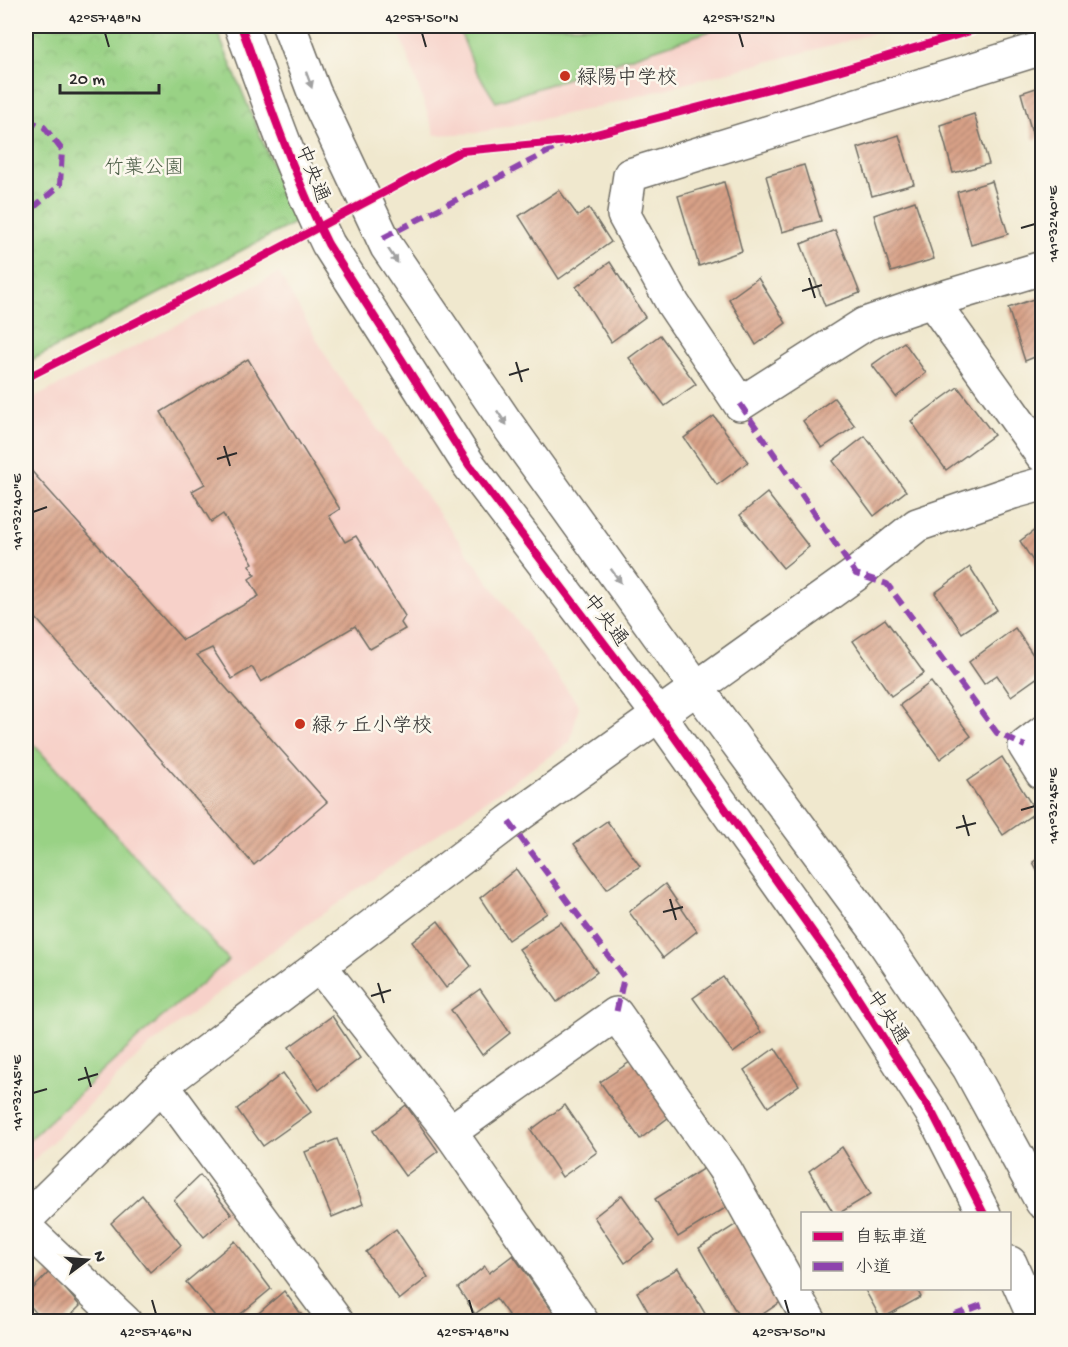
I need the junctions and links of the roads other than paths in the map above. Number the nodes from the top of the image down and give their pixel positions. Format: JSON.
{"nodes":[{"id":1,"x":241,"y":26,"type":"edge"},
{"id":2,"x":289,"y":26,"type":"edge"},
{"id":3,"x":1042,"y":48,"type":"edge"},
{"id":4,"x":1042,"y":268,"type":"edge"},
{"id":5,"x":932,"y":301,"type":"junction"},
{"id":6,"x":1042,"y":455,"type":"edge"},
{"id":7,"x":1042,"y":484,"type":"edge"},
{"id":8,"x":696,"y":687,"type":"junction"},
{"id":9,"x":658,"y":714,"type":"junction"},
{"id":10,"x":1042,"y":733,"type":"edge"},
{"id":11,"x":1042,"y":773,"type":"edge"},
{"id":12,"x":319,"y":964,"type":"junction"},
{"id":13,"x":162,"y":1085,"type":"junction"},
{"id":14,"x":450,"y":1132,"type":"junction"},
{"id":15,"x":1042,"y":1202,"type":"edge"},
{"id":16,"x":983,"y":1212,"type":"edge"},
{"id":17,"x":26,"y":1219,"type":"edge"},
{"id":18,"x":26,"y":1228,"type":"edge"},
{"id":19,"x":1011,"y":1265,"type":"edge"},
{"id":20,"x":125,"y":1322,"type":"edge"},
{"id":21,"x":337,"y":1322,"type":"edge"},
{"id":22,"x":582,"y":1322,"type":"edge"},
{"id":23,"x":810,"y":1322,"type":"edge"},
{"id":24,"x":1036,"y":1322,"type":"edge"}],
"edges":[{"from":1,"to":9,"type":"street","name":"中央通"},
{"from":2,"to":8,"type":"street","name":"中央通","one_way":true},
{"from":3,"to":5,"type":"street"},
{"from":4,"to":5,"type":"street"},
{"from":5,"to":6,"type":"street"},
{"from":7,"to":8,"type":"street"},
{"from":8,"to":9,"type":"street"},
{"from":8,"to":15,"type":"street","name":"中央通"},
{"from":9,"to":12,"type":"street"},
{"from":9,"to":16,"type":"street","name":"中央通"},
{"from":10,"to":11,"type":"street"},
{"from":12,"to":13,"type":"street"},
{"from":12,"to":14,"type":"street"},
{"from":13,"to":17,"type":"street"},
{"from":13,"to":21,"type":"street"},
{"from":14,"to":22,"type":"street"},
{"from":14,"to":23,"type":"street"},
{"from":18,"to":20,"type":"street"},
{"from":19,"to":24,"type":"street"}]}
